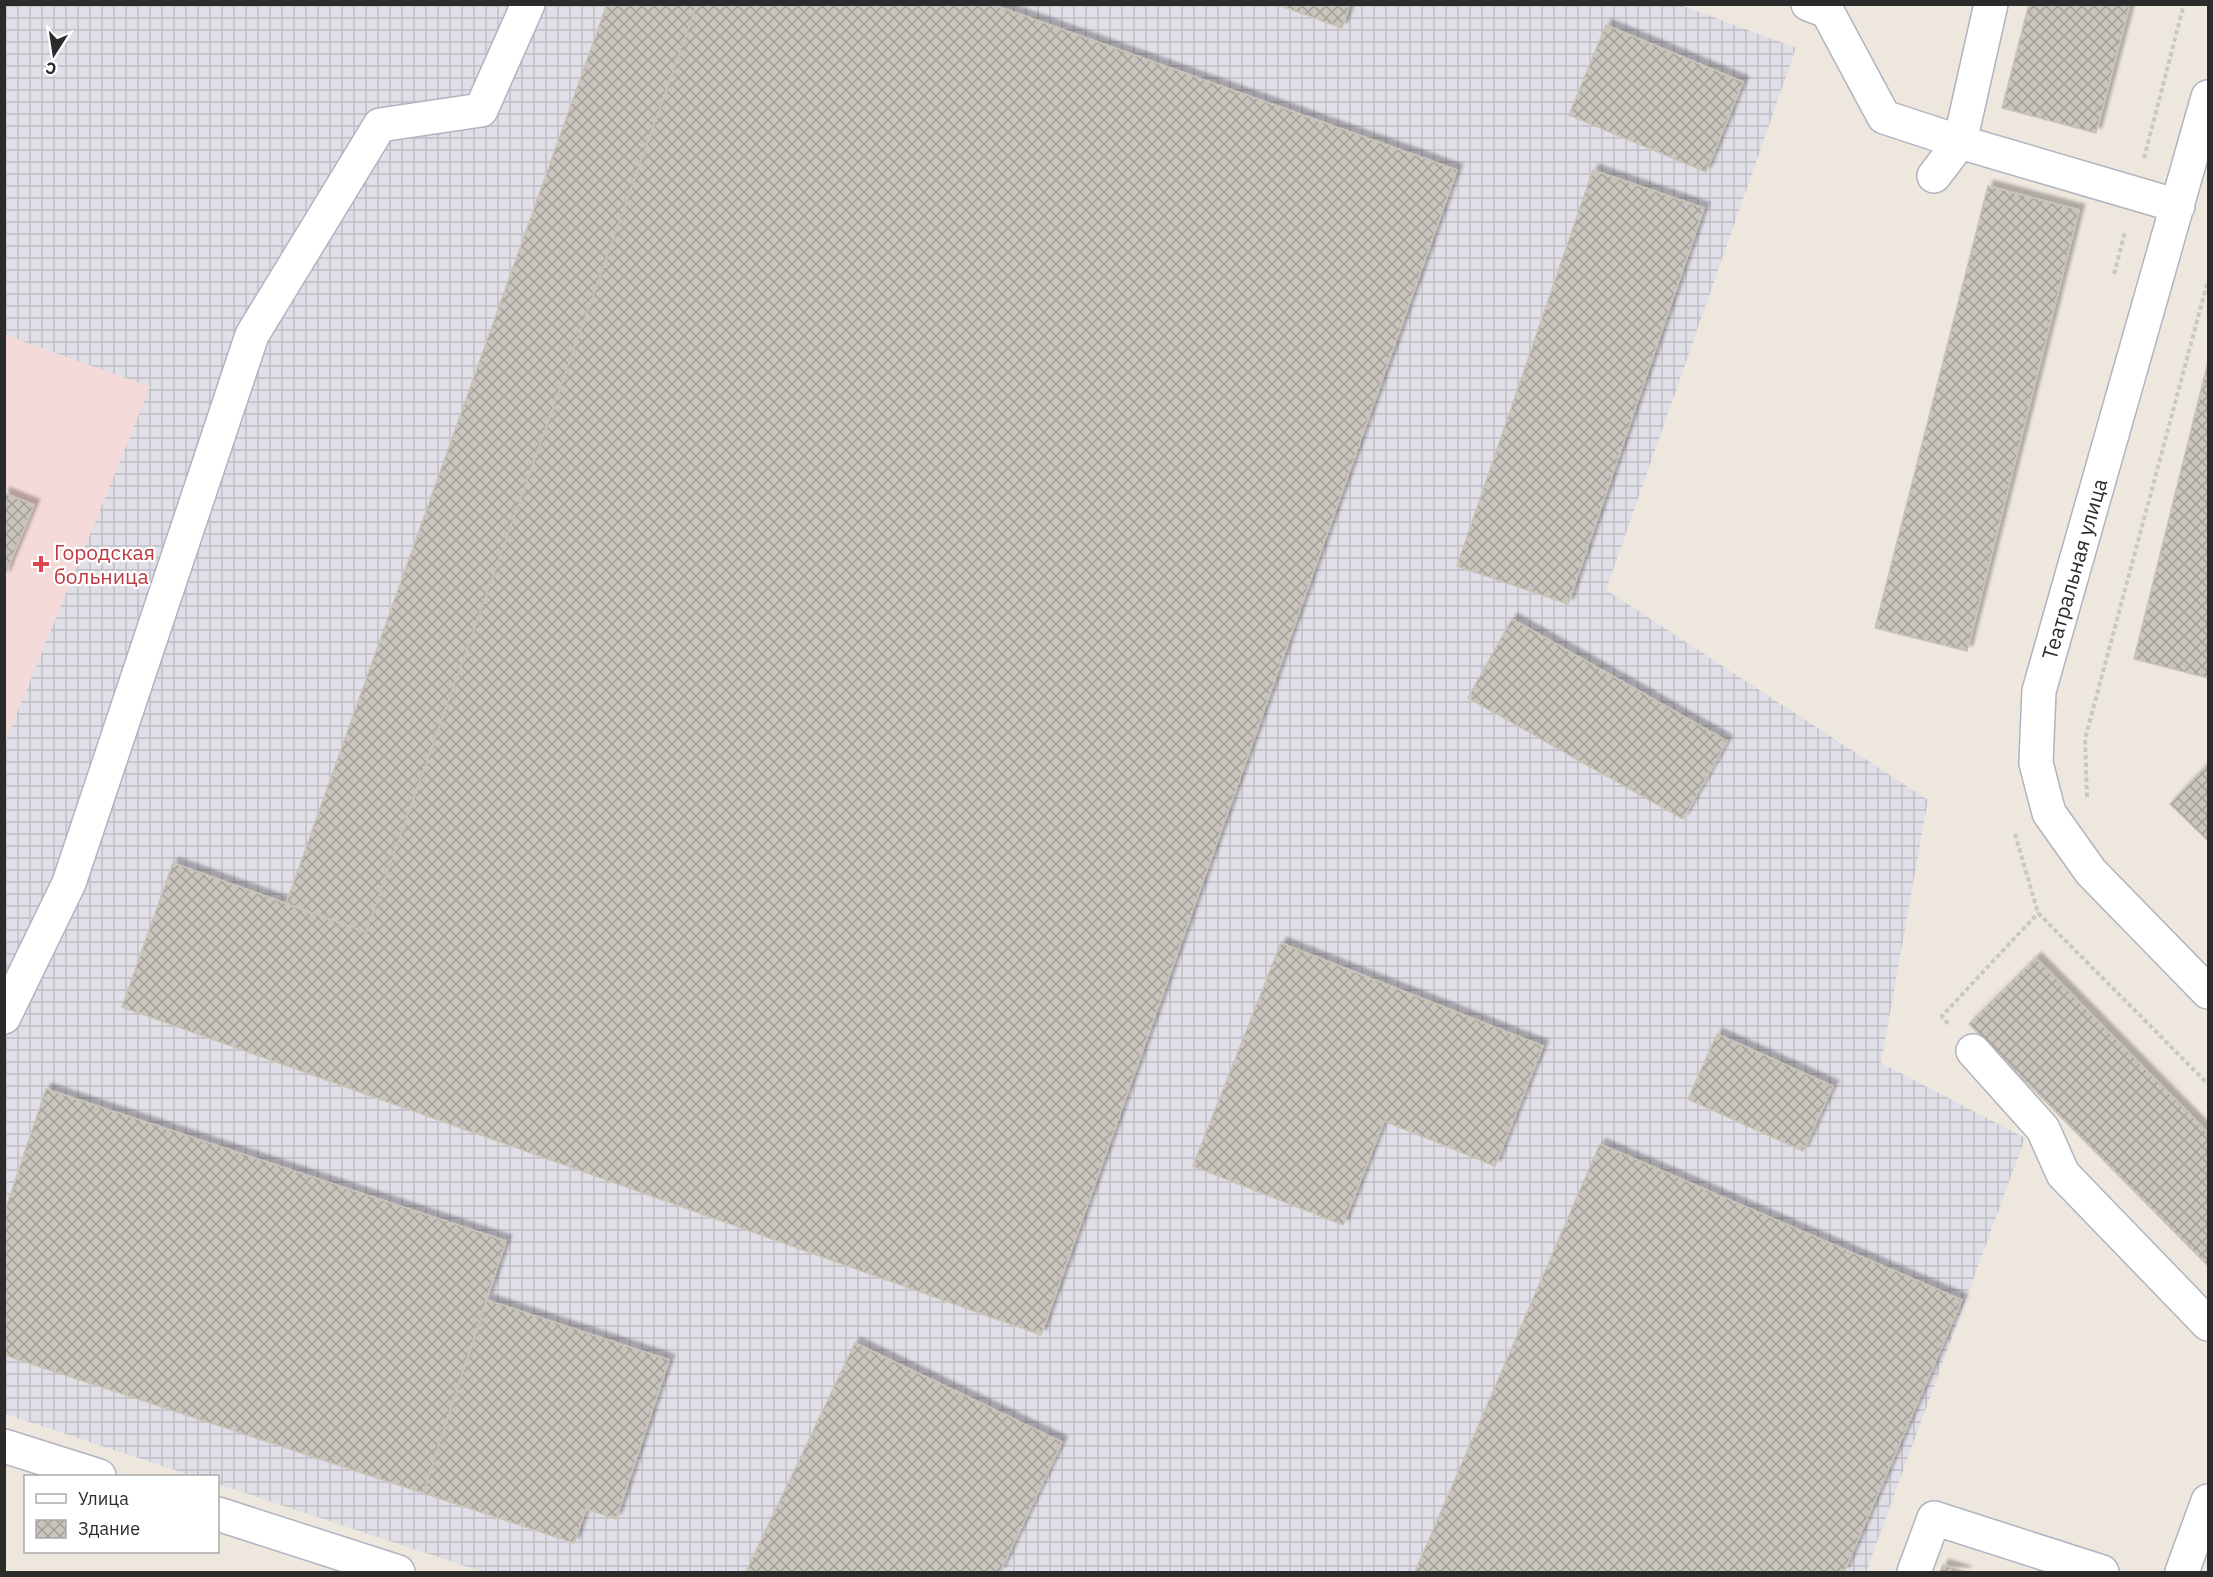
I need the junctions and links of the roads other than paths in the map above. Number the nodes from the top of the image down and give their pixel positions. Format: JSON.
{"nodes":[{"id":1,"x":528,"y":4,"type":"edge"},
{"id":2,"x":1808,"y":4,"type":"edge"},
{"id":3,"x":1990,"y":4,"type":"edge"},
{"id":4,"x":2208,"y":97,"type":"edge"},
{"id":5,"x":1960,"y":142,"type":"junction"},
{"id":6,"x":1934,"y":176,"type":"dead end"},
{"id":7,"x":2178,"y":206,"type":"junction"},
{"id":8,"x":2208,"y":992,"type":"edge"},
{"id":9,"x":4,"y":1017,"type":"edge"},
{"id":10,"x":1973,"y":1051,"type":"road end"},
{"id":11,"x":2208,"y":1324,"type":"edge"},
{"id":12,"x":4,"y":1446,"type":"edge"},
{"id":13,"x":96,"y":1475,"type":"edge"},
{"id":14,"x":2208,"y":1501,"type":"edge"},
{"id":15,"x":219,"y":1515,"type":"edge"},
{"id":16,"x":333,"y":1563,"type":"edge"},
{"id":17,"x":398,"y":1572,"type":"edge"},
{"id":18,"x":1914,"y":1572,"type":"edge"},
{"id":19,"x":2102,"y":1572,"type":"edge"},
{"id":20,"x":2182,"y":1572,"type":"edge"}],
"edges":[{"from":1,"to":9,"type":"street"},
{"from":2,"to":5,"type":"street"},
{"from":3,"to":5,"type":"street"},
{"from":4,"to":7,"type":"street","name":"Театральная улица"},
{"from":5,"to":6,"type":"street"},
{"from":5,"to":7,"type":"street"},
{"from":7,"to":8,"type":"street","name":"Театральная улица"},
{"from":10,"to":11,"type":"street"},
{"from":12,"to":13,"type":"street"},
{"from":14,"to":20,"type":"street"},
{"from":15,"to":16,"type":"street"},
{"from":16,"to":17,"type":"street"},
{"from":18,"to":19,"type":"street"}]}
